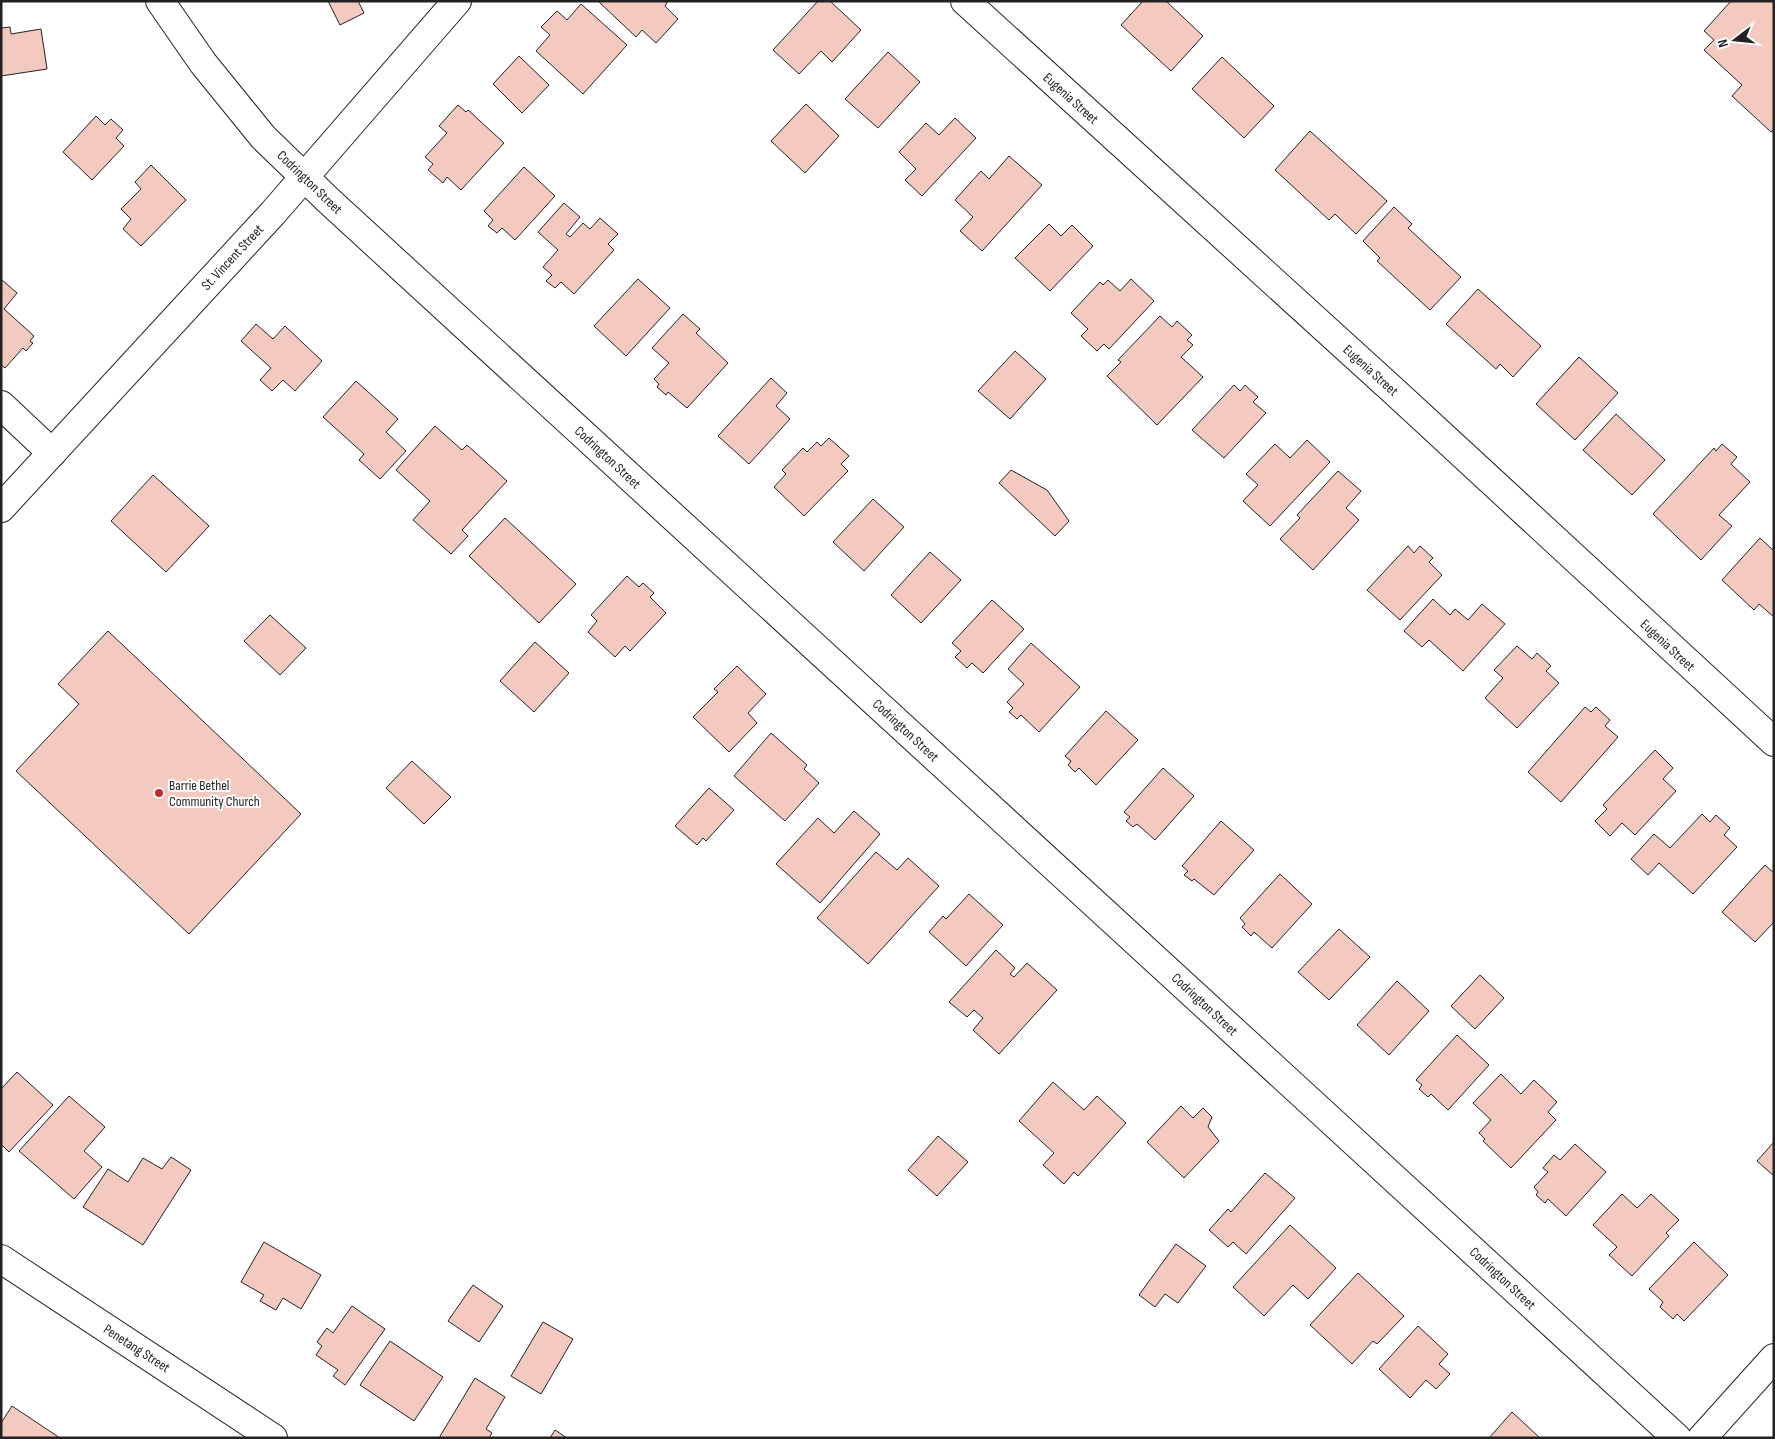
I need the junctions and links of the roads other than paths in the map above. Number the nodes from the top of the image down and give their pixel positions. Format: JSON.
{"nodes":[{"id":1,"x":160,"y":1,"type":"edge"},
{"id":2,"x":457,"y":1,"type":"edge"},
{"id":3,"x":965,"y":1,"type":"edge"},
{"id":4,"x":304,"y":176,"type":"junction"},
{"id":5,"x":1,"y":405,"type":"edge"},
{"id":6,"x":52,"y":453,"type":"junction"},
{"id":7,"x":1,"y":508,"type":"edge"},
{"id":8,"x":1774,"y":742,"type":"edge"},
{"id":9,"x":1,"y":1259,"type":"edge"},
{"id":10,"x":1774,"y":1358,"type":"edge"},
{"id":11,"x":273,"y":1438,"type":"edge"},
{"id":12,"x":1677,"y":1438,"type":"edge"},
{"id":13,"x":1702,"y":1438,"type":"edge"}],
"edges":[{"from":1,"to":4,"type":"street","name":"Codrington Street"},
{"from":2,"to":4,"type":"street","name":"St. Vincent Street"},
{"from":3,"to":8,"type":"street","name":"Eugenia Street"},
{"from":4,"to":6,"type":"street","name":"St. Vincent Street"},
{"from":4,"to":12,"type":"street","name":"Codrington Street"},
{"from":5,"to":6,"type":"street"},
{"from":6,"to":7,"type":"street","name":"St. Vincent Street"},
{"from":9,"to":11,"type":"street","name":"Penetang Street"},
{"from":10,"to":13,"type":"street"}]}
